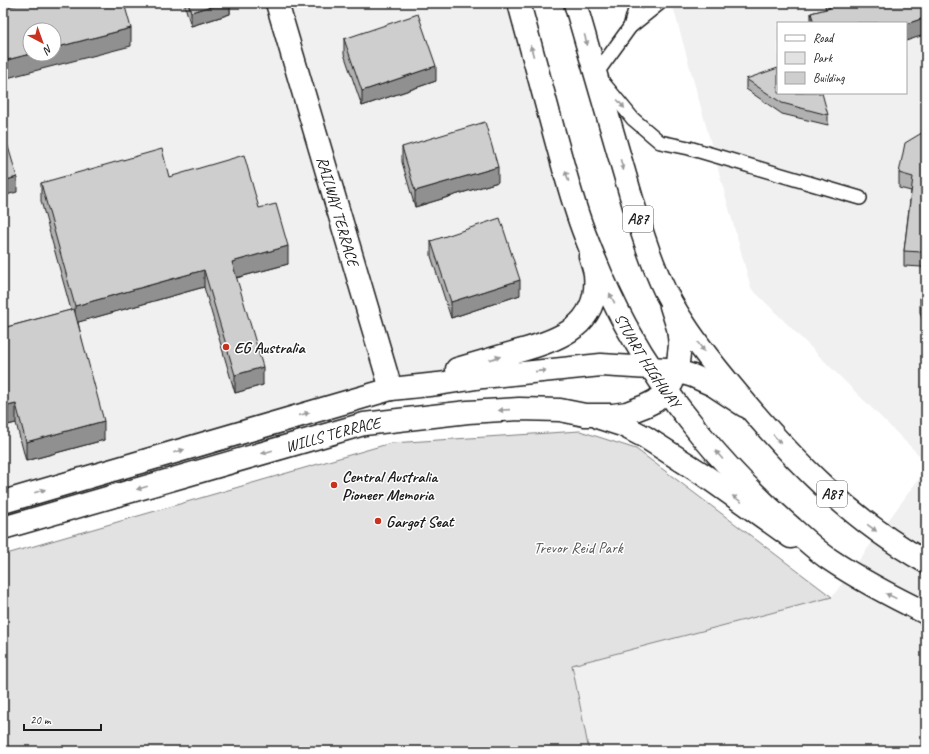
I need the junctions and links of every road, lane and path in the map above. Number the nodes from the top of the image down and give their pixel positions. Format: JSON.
{"nodes":[{"id":1,"x":277,"y":3,"type":"edge"},
{"id":2,"x":519,"y":3,"type":"edge"},
{"id":3,"x":575,"y":3,"type":"edge"},
{"id":4,"x":637,"y":3,"type":"edge"},
{"id":5,"x":660,"y":3,"type":"edge"},
{"id":6,"x":630,"y":27,"type":"junction"},
{"id":7,"x":596,"y":74,"type":"junction"},
{"id":8,"x":860,"y":198,"type":"dead end"},
{"id":9,"x":585,"y":234,"type":"junction"},
{"id":10,"x":665,"y":290,"type":"junction"},
{"id":11,"x":652,"y":368,"type":"junction"},
{"id":12,"x":676,"y":371,"type":"junction"},
{"id":13,"x":391,"y":389,"type":"junction"},
{"id":14,"x":667,"y":391,"type":"junction"},
{"id":15,"x":751,"y":410,"type":"junction"},
{"id":16,"x":585,"y":415,"type":"junction"},
{"id":17,"x":400,"y":420,"type":"junction"},
{"id":18,"x":3,"y":502,"type":"edge"},
{"id":19,"x":3,"y":528,"type":"edge"},
{"id":20,"x":828,"y":558,"type":"junction"},
{"id":21,"x":926,"y":562,"type":"edge"},
{"id":22,"x":926,"y":614,"type":"edge"}],
"edges":[{"from":1,"to":13,"type":"main road","name":"RAILWAY TERRACE"},
{"from":9,"to":2,"type":"main road","name":"STUART HIGHWAY","one_way":true},
{"from":3,"to":7,"type":"main road","number":"A87","one_way":true},
{"from":4,"to":6,"type":"lane"},
{"from":5,"to":6,"type":"lane"},
{"from":6,"to":7,"type":"lane"},
{"from":7,"to":8,"type":"lane","one_way":true},
{"from":7,"to":10,"type":"main road","number":"A87","one_way":true},
{"from":11,"to":9,"type":"main road","name":"STUART HIGHWAY","one_way":true},
{"from":13,"to":9,"type":"main road","one_way":true},
{"from":10,"to":12,"type":"main road"},
{"from":10,"to":15,"type":"main road","number":"A87","one_way":true},
{"from":11,"to":12,"type":"main road","name":"WILLS TERRACE"},
{"from":13,"to":11,"type":"main road","name":"WILLS TERRACE","one_way":true},
{"from":11,"to":14,"type":"main road","name":"STUART HIGHWAY"},
{"from":12,"to":14,"type":"main road"},
{"from":12,"to":15,"type":"main road","name":"WILLS TERRACE"},
{"from":13,"to":17,"type":"main road","name":"RAILWAY TERRACE"},
{"from":18,"to":13,"type":"main road","name":"WILLS TERRACE","one_way":true},
{"from":14,"to":16,"type":"main road","name":"WILLS TERRACE"},
{"from":20,"to":14,"type":"main road","name":"STUART HIGHWAY","one_way":true},
{"from":15,"to":21,"type":"main road","number":"A87","one_way":true},
{"from":16,"to":17,"type":"main road","name":"WILLS TERRACE","one_way":true},
{"from":20,"to":16,"type":"main road","one_way":true},
{"from":17,"to":19,"type":"main road","name":"WILLS TERRACE","one_way":true},
{"from":22,"to":20,"type":"main road","name":"STUART HIGHWAY","one_way":true}]}
